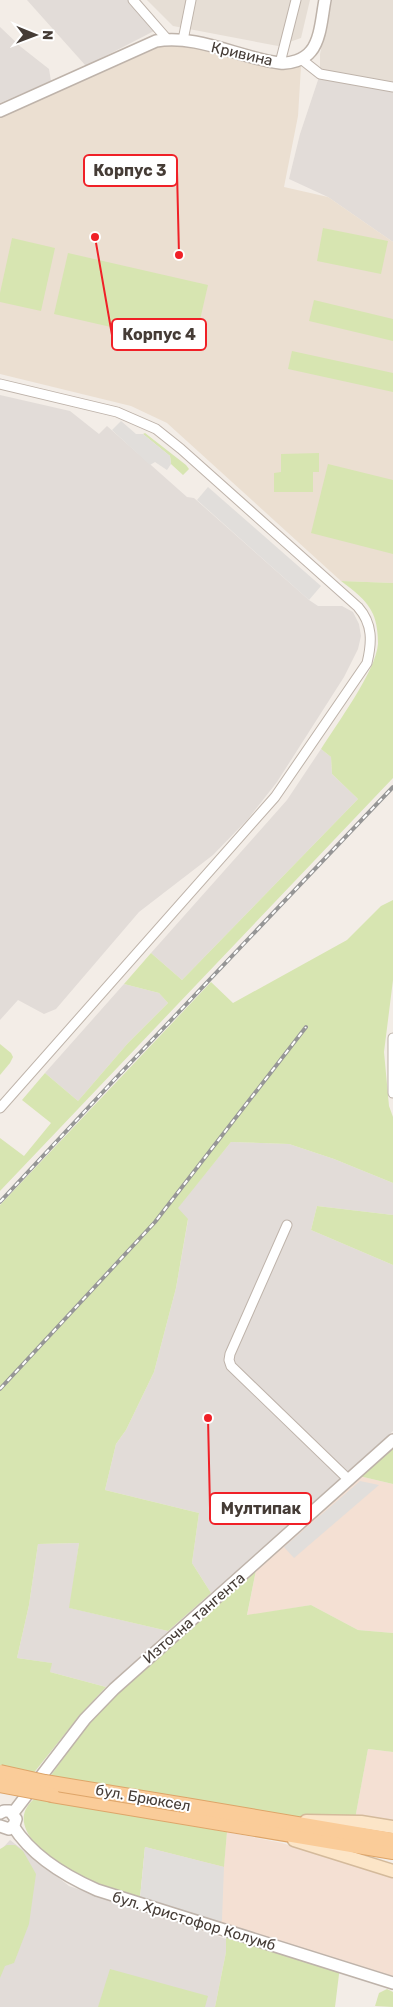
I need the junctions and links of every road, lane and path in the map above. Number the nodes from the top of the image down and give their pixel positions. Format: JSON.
{"nodes":[{"id":1,"x":133,"y":0,"type":"edge"},
{"id":2,"x":191,"y":0,"type":"edge"},
{"id":3,"x":296,"y":0,"type":"edge"},
{"id":4,"x":325,"y":0,"type":"edge"},
{"id":5,"x":167,"y":39,"type":"junction"},
{"id":6,"x":183,"y":40,"type":"junction"},
{"id":7,"x":301,"y":59,"type":"junction"},
{"id":8,"x":280,"y":63,"type":"junction"},
{"id":9,"x":393,"y":87,"type":"edge"},
{"id":10,"x":0,"y":111,"type":"edge"},
{"id":11,"x":0,"y":384,"type":"edge"},
{"id":12,"x":393,"y":1038,"type":"edge"},
{"id":13,"x":393,"y":1093,"type":"edge"},
{"id":14,"x":0,"y":1108,"type":"edge"},
{"id":15,"x":287,"y":1225,"type":"dead end"},
{"id":16,"x":393,"y":1440,"type":"edge"},
{"id":17,"x":349,"y":1480,"type":"junction"},
{"id":18,"x":0,"y":1772,"type":"edge"},
{"id":19,"x":0,"y":1785,"type":"edge"},
{"id":20,"x":4,"y":1811,"type":"edge"},
{"id":21,"x":184,"y":1811,"type":"junction"},
{"id":22,"x":287,"y":1822,"type":"junction"},
{"id":23,"x":3,"y":1827,"type":"edge"},
{"id":24,"x":393,"y":1827,"type":"edge"},
{"id":25,"x":273,"y":1831,"type":"junction"},
{"id":26,"x":393,"y":1840,"type":"edge"},
{"id":27,"x":393,"y":1852,"type":"edge"},
{"id":28,"x":393,"y":1872,"type":"edge"},
{"id":29,"x":393,"y":1983,"type":"edge"}],
"edges":[{"from":1,"to":5,"type":"street"},
{"from":2,"to":6,"type":"street"},
{"from":3,"to":8,"type":"street"},
{"from":4,"to":7,"type":"street"},
{"from":5,"to":6,"type":"street","name":"Кривина"},
{"from":5,"to":10,"type":"street"},
{"from":6,"to":8,"type":"street","name":"Кривина"},
{"from":7,"to":8,"type":"street","name":"Кривина"},
{"from":7,"to":9,"type":"street"},
{"from":11,"to":14,"type":"street"},
{"from":12,"to":13,"type":"street"},
{"from":15,"to":17,"type":"street"},
{"from":16,"to":17,"type":"street","name":"Източна тангента"},
{"from":17,"to":20,"type":"street","name":"Източна тангента"},
{"from":18,"to":21,"type":"main road","name":"бул. Брюксел","bridge":true},
{"from":19,"to":21,"type":"main road","name":"бул. Брюксел","bridge":true},
{"from":20,"to":23,"type":"street"},
{"from":21,"to":22,"type":"main road","name":"бул. Брюксел"},
{"from":21,"to":25,"type":"main road","name":"бул. Брюксел"},
{"from":22,"to":24,"type":"main road","name":"бул. Брюксел"},
{"from":22,"to":26,"type":"main road","name":"бул. Брюксел"},
{"from":23,"to":29,"type":"street","name":"бул. Христофор Колумб"},
{"from":25,"to":27,"type":"main road","name":"бул. Брюксел"},
{"from":25,"to":28,"type":"main road","name":"бул. Брюксел"}]}
